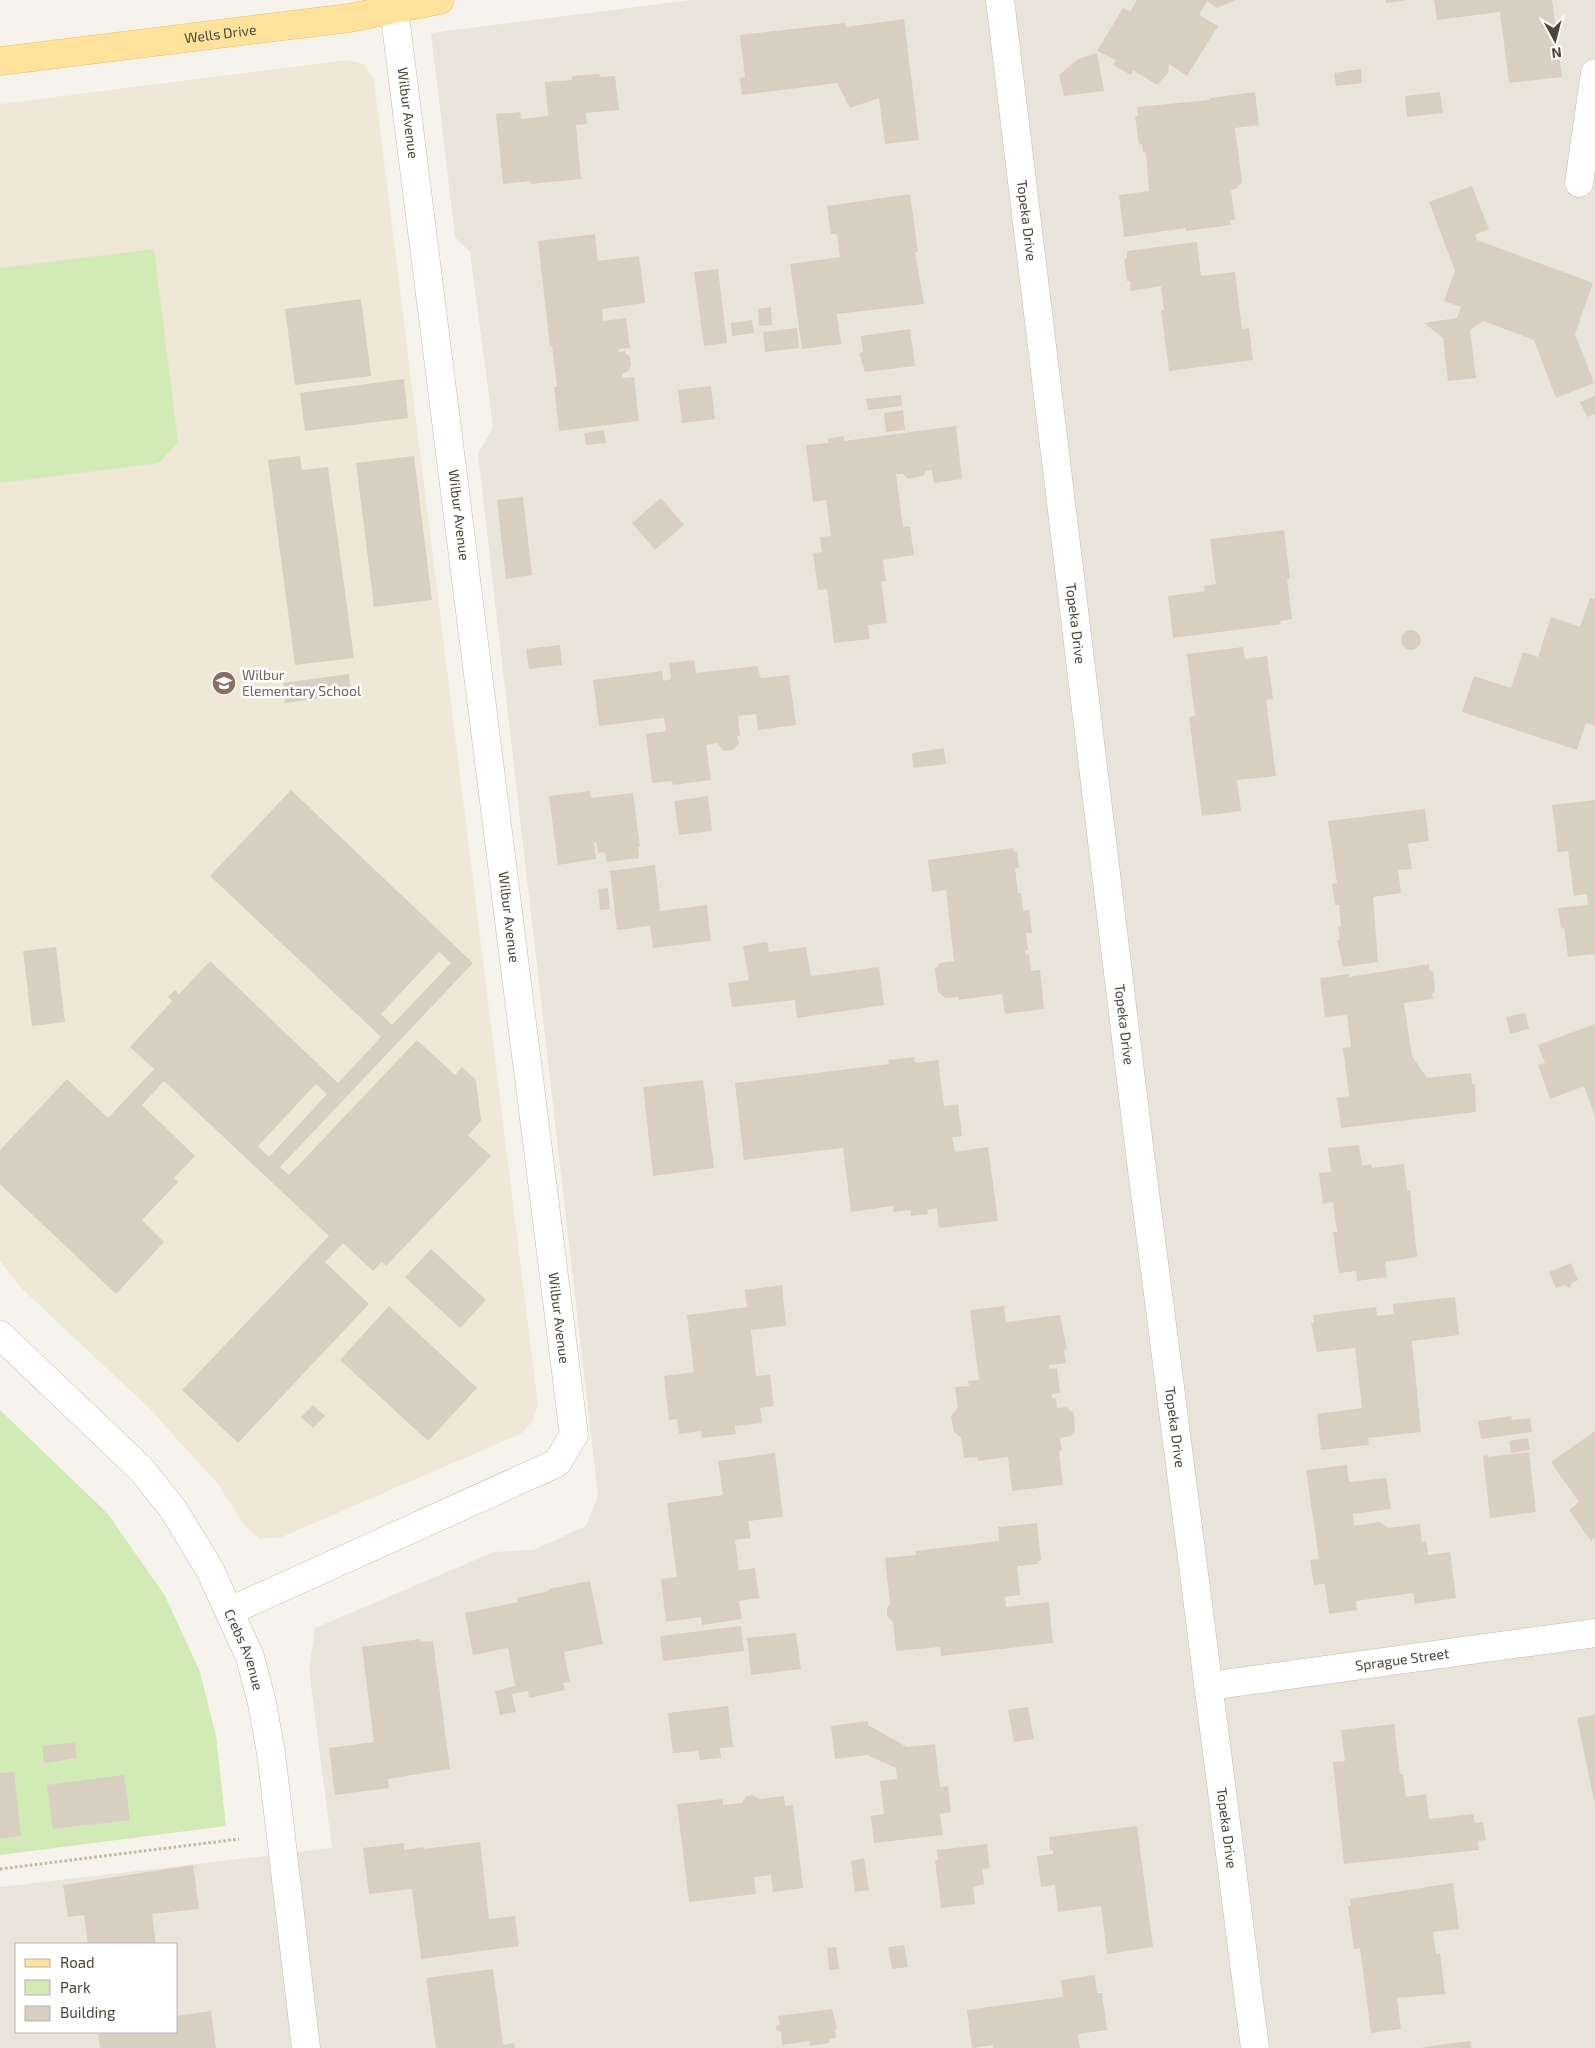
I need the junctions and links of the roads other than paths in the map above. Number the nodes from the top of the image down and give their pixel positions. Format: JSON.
{"nodes":[{"id":1,"x":440,"y":0,"type":"edge"},
{"id":2,"x":1000,"y":0,"type":"edge"},
{"id":3,"x":394,"y":9,"type":"junction"},
{"id":4,"x":0,"y":61,"type":"edge"},
{"id":5,"x":1595,"y":73,"type":"edge"},
{"id":6,"x":1579,"y":183,"type":"dead end"},
{"id":7,"x":0,"y":1335,"type":"edge"},
{"id":8,"x":230,"y":1611,"type":"junction"},
{"id":9,"x":1595,"y":1633,"type":"edge"},
{"id":10,"x":1209,"y":1686,"type":"junction"},
{"id":11,"x":306,"y":2048,"type":"edge"},
{"id":12,"x":1255,"y":2048,"type":"edge"}],
"edges":[{"from":1,"to":3,"type":"main road","name":"Wells Drive"},
{"from":2,"to":10,"type":"street","name":"Topeka Drive"},
{"from":3,"to":4,"type":"main road","name":"Wells Drive"},
{"from":3,"to":8,"type":"street","name":"Wilbur Avenue"},
{"from":5,"to":6,"type":"street"},
{"from":7,"to":8,"type":"street","name":"Crebs Avenue"},
{"from":8,"to":11,"type":"street","name":"Crebs Avenue"},
{"from":9,"to":10,"type":"street","name":"Sprague Street"},
{"from":10,"to":12,"type":"street","name":"Topeka Drive"}]}
